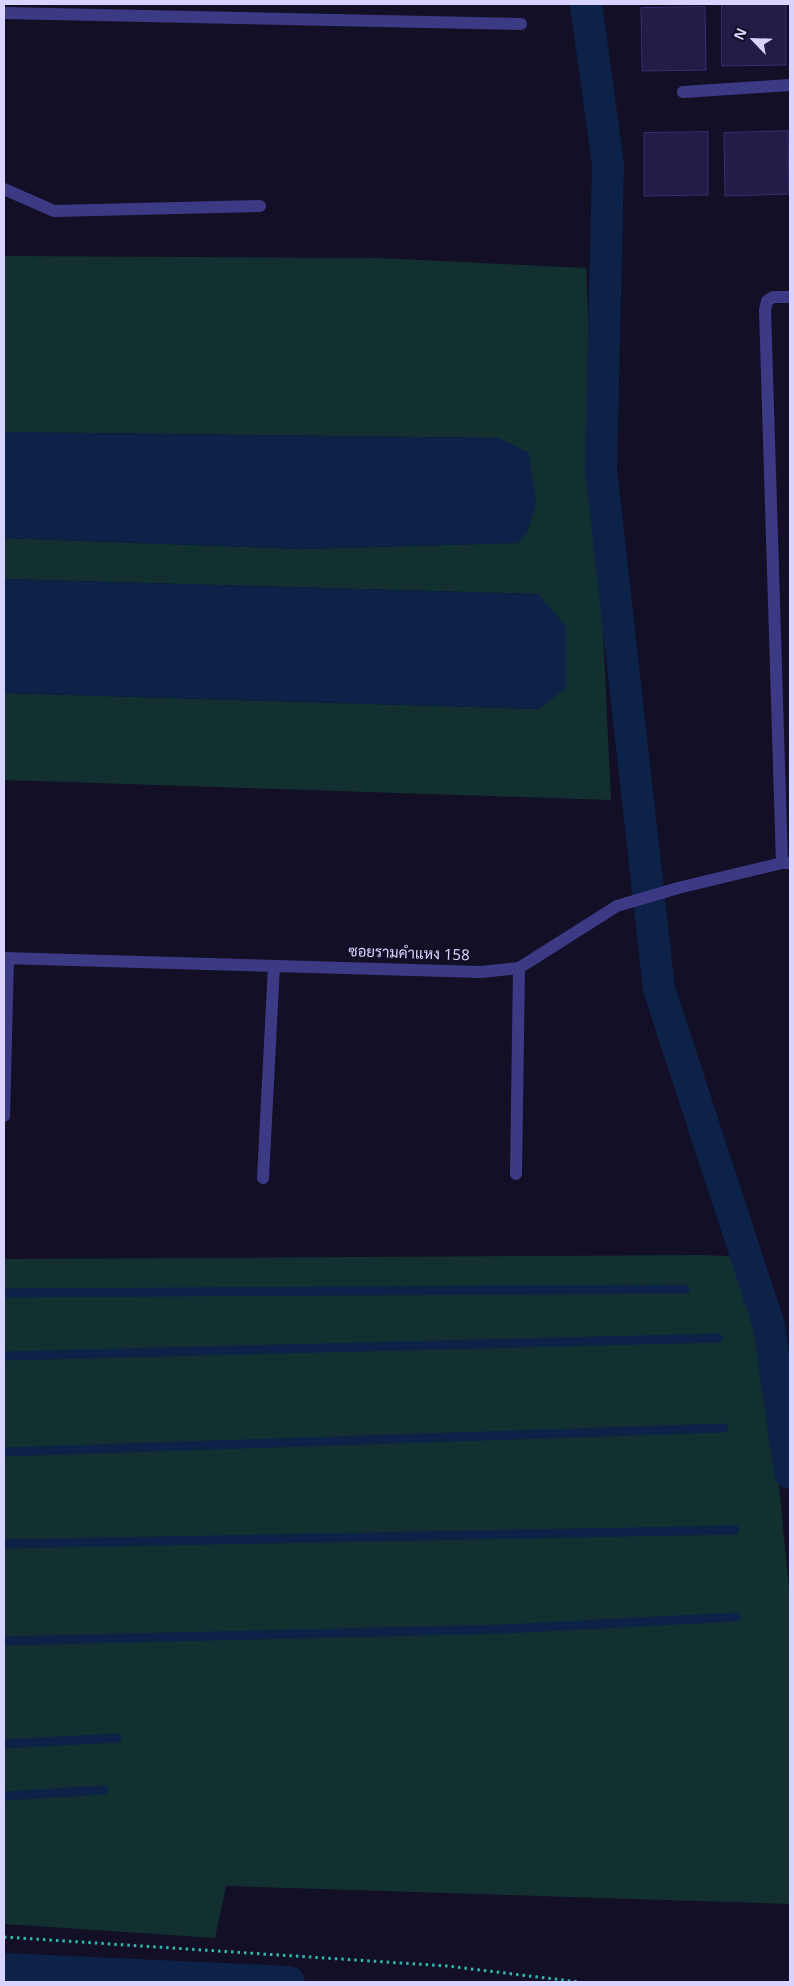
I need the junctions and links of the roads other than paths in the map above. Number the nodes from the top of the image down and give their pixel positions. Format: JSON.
{"nodes":[{"id":1,"x":4,"y":13,"type":"edge"},
{"id":2,"x":521,"y":24,"type":"dead end"},
{"id":3,"x":790,"y":85,"type":"edge"},
{"id":4,"x":683,"y":92,"type":"dead end"},
{"id":5,"x":4,"y":189,"type":"edge"},
{"id":6,"x":260,"y":206,"type":"dead end"},
{"id":7,"x":790,"y":297,"type":"edge"},
{"id":8,"x":786,"y":863,"type":"edge"},
{"id":9,"x":6,"y":958,"type":"edge"},
{"id":10,"x":274,"y":966,"type":"junction"},
{"id":11,"x":519,"y":968,"type":"junction"},
{"id":12,"x":4,"y":1116,"type":"edge"},
{"id":13,"x":516,"y":1174,"type":"dead end"},
{"id":14,"x":263,"y":1178,"type":"dead end"}],
"edges":[{"from":1,"to":2,"type":"street"},
{"from":3,"to":4,"type":"street"},
{"from":5,"to":6,"type":"street"},
{"from":7,"to":8,"type":"street"},
{"from":8,"to":11,"type":"street","name":"ซอยรามคำแหง 158"},
{"from":9,"to":10,"type":"street","name":"ซอยรามคำแหง 158"},
{"from":9,"to":12,"type":"street"},
{"from":10,"to":11,"type":"street","name":"ซอยรามคำแหง 158"},
{"from":10,"to":14,"type":"street"},
{"from":11,"to":13,"type":"street"}]}
